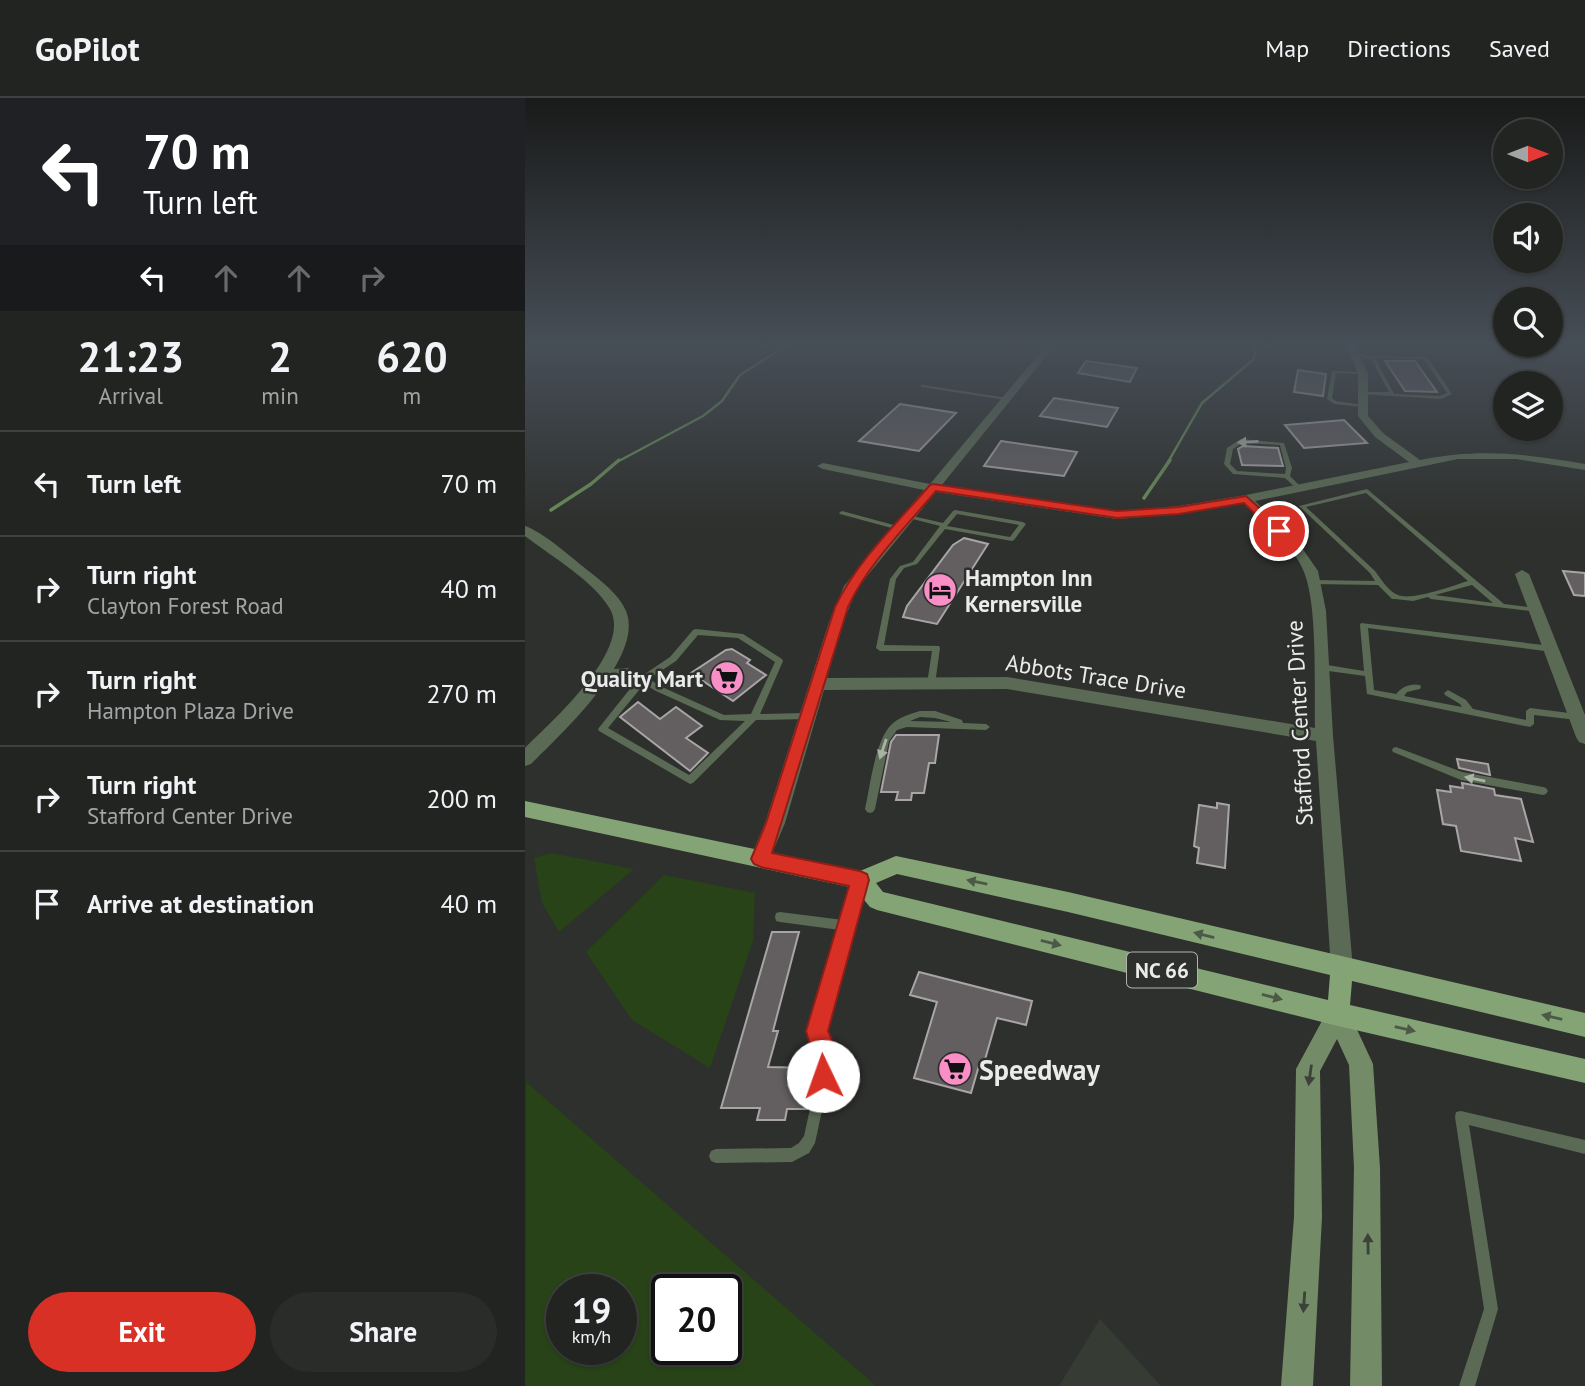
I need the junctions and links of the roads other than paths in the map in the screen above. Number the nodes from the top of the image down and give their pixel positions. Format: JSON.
{"nodes":[{"id":1,"x":1003,"y":404,"type":"edge"},
{"id":2,"x":1348,"y":404,"type":"edge"},
{"id":3,"x":1361,"y":406,"type":"joint"},
{"id":4,"x":1417,"y":463,"type":"junction"},
{"id":5,"x":823,"y":466,"type":"dead end"},
{"id":6,"x":1585,"y":467,"type":"edge"},
{"id":7,"x":1287,"y":476,"type":"junction"},
{"id":8,"x":933,"y":488,"type":"junction"},
{"id":9,"x":1299,"y":488,"type":"junction"},
{"id":10,"x":1246,"y":499,"type":"junction"},
{"id":11,"x":842,"y":513,"type":"dead end"},
{"id":12,"x":908,"y":517,"type":"junction"},
{"id":13,"x":943,"y":526,"type":"junction"},
{"id":14,"x":898,"y":528,"type":"junction"},
{"id":15,"x":525,"y":530,"type":"edge"},
{"id":16,"x":1521,"y":574,"type":"dead end"},
{"id":17,"x":1313,"y":582,"type":"junction"},
{"id":18,"x":1472,"y":582,"type":"junction"},
{"id":19,"x":1380,"y":583,"type":"junction"},
{"id":20,"x":1427,"y":597,"type":"junction"},
{"id":21,"x":1502,"y":606,"type":"junction"},
{"id":22,"x":1536,"y":610,"type":"junction"},
{"id":23,"x":1552,"y":649,"type":"junction"},
{"id":24,"x":1321,"y":667,"type":"junction"},
{"id":25,"x":604,"y":672,"type":"junction"},
{"id":26,"x":1367,"y":674,"type":"junction"},
{"id":27,"x":642,"y":680,"type":"junction"},
{"id":28,"x":817,"y":684,"type":"junction"},
{"id":29,"x":931,"y":684,"type":"junction"},
{"id":30,"x":1417,"y":687,"type":"dead end"},
{"id":31,"x":1448,"y":693,"type":"dead end"},
{"id":32,"x":1397,"y":698,"type":"junction"},
{"id":33,"x":1471,"y":713,"type":"junction"},
{"id":34,"x":806,"y":716,"type":"junction"},
{"id":35,"x":754,"y":717,"type":"junction"},
{"id":36,"x":1577,"y":717,"type":"junction"},
{"id":37,"x":986,"y":727,"type":"dead end"},
{"id":38,"x":1324,"y":736,"type":"junction"},
{"id":39,"x":1585,"y":737,"type":"edge"},
{"id":40,"x":1396,"y":750,"type":"dead end"},
{"id":41,"x":525,"y":759,"type":"edge"},
{"id":42,"x":1543,"y":791,"type":"dead end"},
{"id":43,"x":525,"y":809,"type":"edge"},
{"id":44,"x":870,"y":809,"type":"dead end"},
{"id":45,"x":761,"y":859,"type":"junction"},
{"id":46,"x":860,"y":880,"type":"junction"},
{"id":47,"x":780,"y":917,"type":"dead end"},
{"id":48,"x":846,"y":926,"type":"junction"},
{"id":49,"x":1342,"y":969,"type":"junction"},
{"id":50,"x":1338,"y":1014,"type":"junction"},
{"id":51,"x":1585,"y":1025,"type":"edge"},
{"id":52,"x":1584,"y":1074,"type":"edge"},
{"id":53,"x":1585,"y":1147,"type":"edge"},
{"id":54,"x":716,"y":1156,"type":"dead end"},
{"id":55,"x":1297,"y":1386,"type":"edge"},
{"id":56,"x":1366,"y":1386,"type":"edge"},
{"id":57,"x":1467,"y":1386,"type":"edge"}],
"edges":[{"from":1,"to":8,"type":"street"},
{"from":2,"to":3,"type":"lane"},
{"from":3,"to":4,"type":"street"},
{"from":4,"to":6,"type":"street"},
{"from":4,"to":9,"type":"street"},
{"from":5,"to":8,"type":"street"},
{"from":7,"to":7,"type":"lane","one_way":true},
{"from":7,"to":9,"type":"lane"},
{"from":8,"to":10,"type":"street"},
{"from":8,"to":12,"type":"street"},
{"from":9,"to":10,"type":"street"},
{"from":10,"to":17,"type":"street","name":"Stafford Center Drive"},
{"from":11,"to":14,"type":"lane"},
{"from":12,"to":13,"type":"lane"},
{"from":12,"to":14,"type":"street"},
{"from":13,"to":13,"type":"lane"},
{"from":13,"to":29,"type":"lane"},
{"from":14,"to":28,"type":"street"},
{"from":15,"to":25,"type":"street"},
{"from":16,"to":22,"type":"street"},
{"from":17,"to":19,"type":"lane"},
{"from":17,"to":24,"type":"street","name":"Stafford Center Drive"},
{"from":18,"to":19,"type":"lane"},
{"from":18,"to":20,"type":"lane"},
{"from":18,"to":21,"type":"lane"},
{"from":19,"to":20,"type":"lane"},
{"from":20,"to":21,"type":"lane"},
{"from":21,"to":22,"type":"lane"},
{"from":22,"to":23,"type":"street"},
{"from":23,"to":26,"type":"lane"},
{"from":23,"to":36,"type":"street"},
{"from":24,"to":26,"type":"lane"},
{"from":24,"to":38,"type":"street","name":"Stafford Center Drive"},
{"from":25,"to":27,"type":"lane"},
{"from":25,"to":41,"type":"street"},
{"from":26,"to":32,"type":"lane"},
{"from":27,"to":35,"type":"lane"},
{"from":27,"to":35,"type":"lane"},
{"from":27,"to":35,"type":"lane"},
{"from":28,"to":29,"type":"street","name":"Abbots Trace Drive"},
{"from":28,"to":34,"type":"street"},
{"from":29,"to":38,"type":"street","name":"Abbots Trace Drive"},
{"from":30,"to":32,"type":"lane"},
{"from":31,"to":33,"type":"lane"},
{"from":32,"to":33,"type":"lane"},
{"from":33,"to":36,"type":"lane"},
{"from":34,"to":35,"type":"lane"},
{"from":34,"to":45,"type":"street"},
{"from":36,"to":39,"type":"street"},
{"from":37,"to":44,"type":"lane","one_way":true},
{"from":38,"to":49,"type":"street","name":"Stafford Center Drive"},
{"from":42,"to":40,"type":"lane","one_way":true},
{"from":43,"to":45,"type":"main road","number":"NC 66"},
{"from":45,"to":46,"type":"main road","number":"NC 66"},
{"from":46,"to":48,"type":"lane"},
{"from":49,"to":46,"type":"main road","number":"NC 66","one_way":true},
{"from":46,"to":50,"type":"main road","number":"NC 66","one_way":true},
{"from":47,"to":48,"type":"lane"},
{"from":48,"to":54,"type":"lane"},
{"from":49,"to":50,"type":"main road"},
{"from":51,"to":49,"type":"main road","number":"NC 66","one_way":true},
{"from":50,"to":52,"type":"main road","number":"NC 66","one_way":true},
{"from":50,"to":55,"type":"main road","one_way":true},
{"from":56,"to":50,"type":"main road","one_way":true},
{"from":53,"to":57,"type":"lane"}]}
